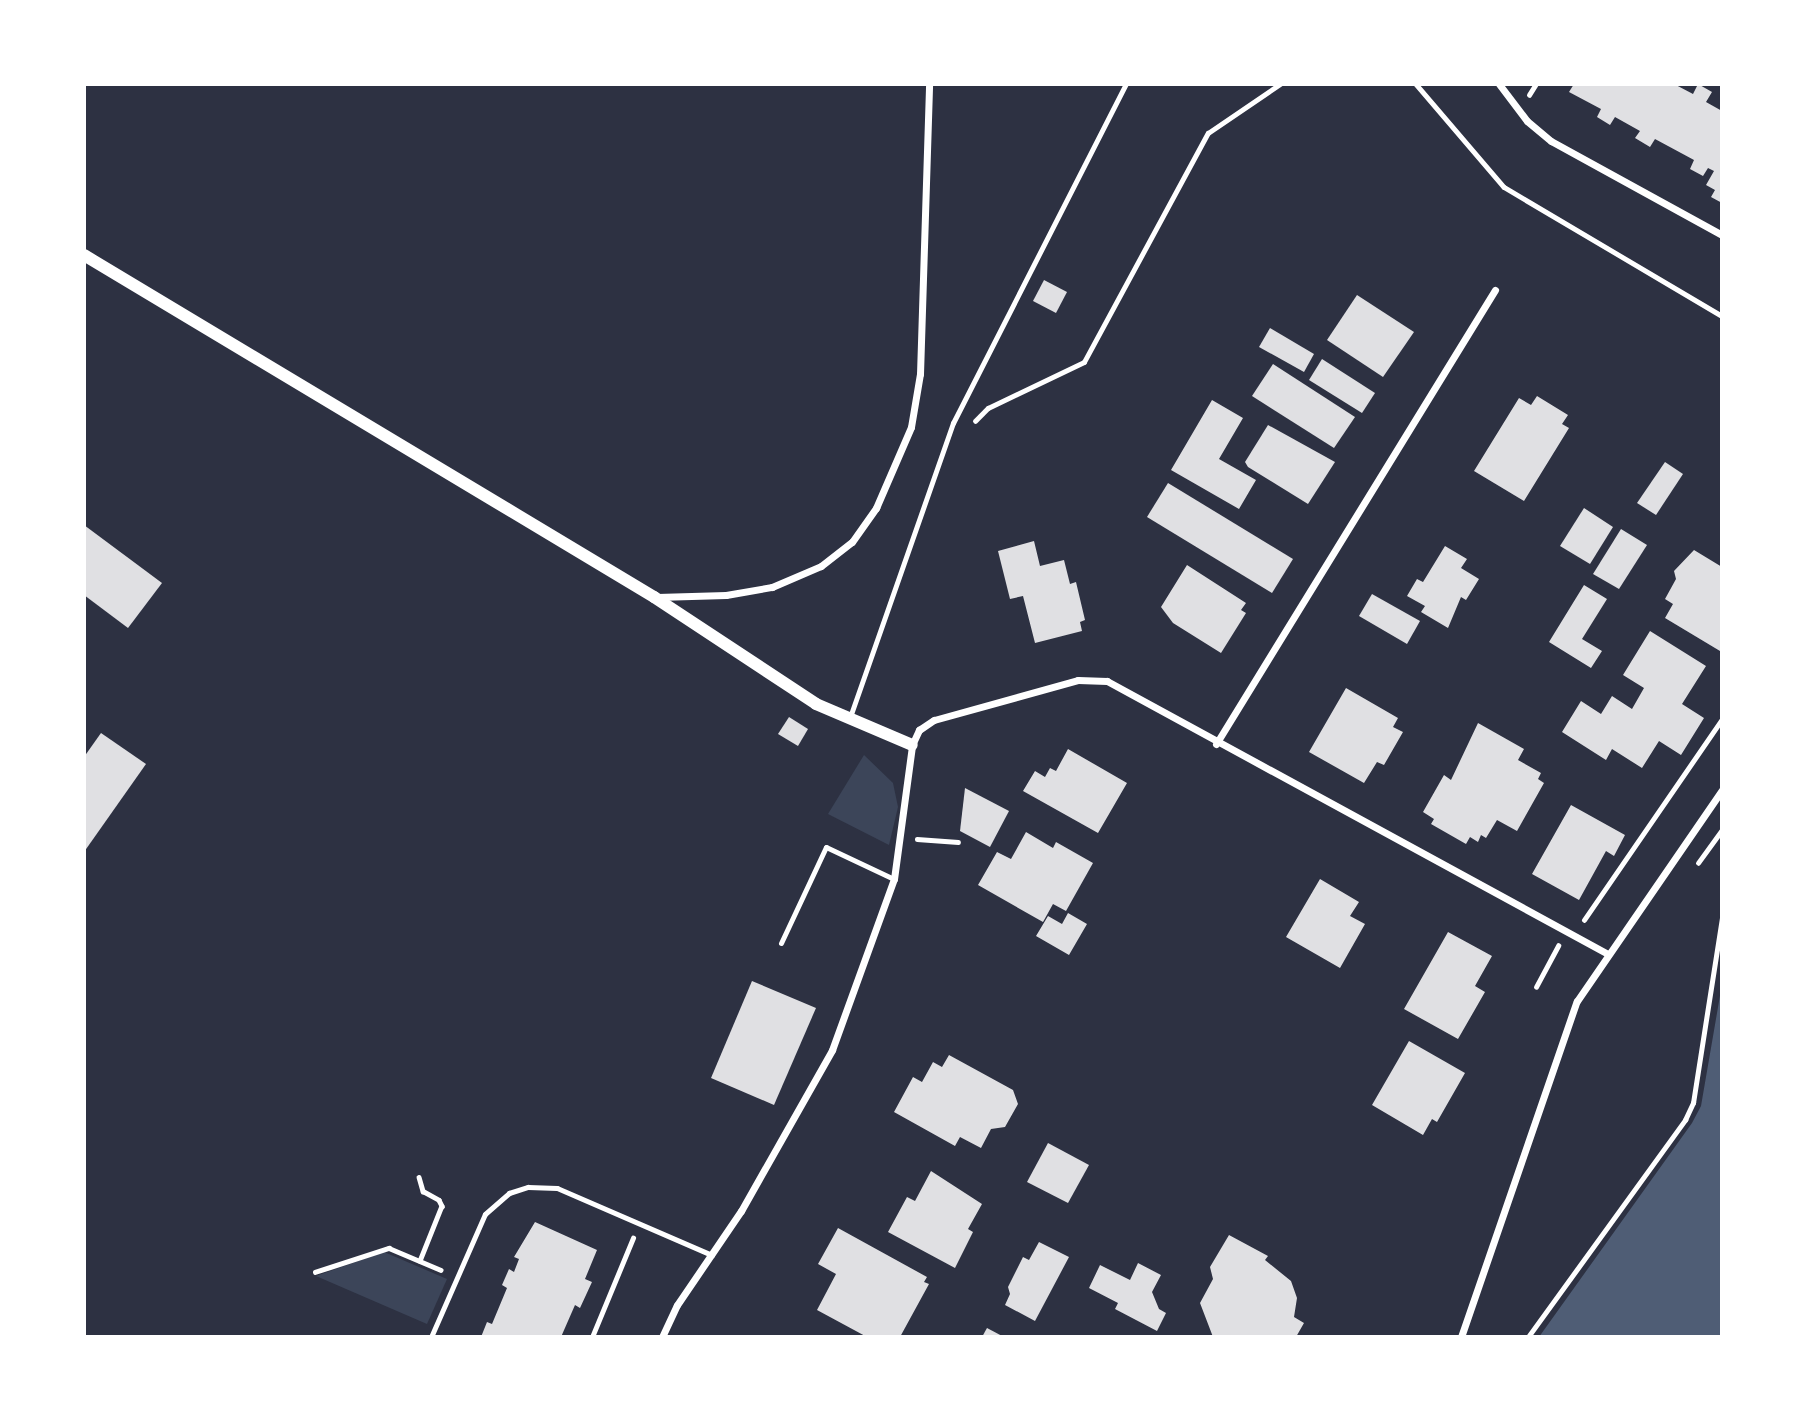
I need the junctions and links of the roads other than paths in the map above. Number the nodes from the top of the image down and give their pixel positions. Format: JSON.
{"nodes":[{"id":1,"x":929,"y":84,"type":"edge"},
{"id":2,"x":1126,"y":84,"type":"edge"},
{"id":3,"x":1499,"y":84,"type":"edge"},
{"id":4,"x":1722,"y":235,"type":"edge"},
{"id":5,"x":84,"y":255,"type":"edge"},
{"id":6,"x":1495,"y":290,"type":"dead end"},
{"id":7,"x":654,"y":597,"type":"junction"},
{"id":8,"x":849,"y":720,"type":"junction"},
{"id":9,"x":912,"y":744,"type":"junction"},
{"id":10,"x":1216,"y":744,"type":"junction"},
{"id":11,"x":1722,"y":790,"type":"edge"},
{"id":12,"x":894,"y":879,"type":"junction"},
{"id":13,"x":781,"y":943,"type":"dead end"},
{"id":14,"x":1608,"y":954,"type":"junction"},
{"id":15,"x":712,"y":1255,"type":"junction"},
{"id":16,"x":432,"y":1337,"type":"edge"},
{"id":17,"x":662,"y":1337,"type":"edge"},
{"id":18,"x":1461,"y":1337,"type":"edge"}],
"edges":[{"from":1,"to":7,"type":"street"},
{"from":2,"to":8,"type":"lane"},
{"from":3,"to":4,"type":"street"},
{"from":5,"to":7,"type":"street"},
{"from":6,"to":10,"type":"street"},
{"from":7,"to":8,"type":"street"},
{"from":8,"to":9,"type":"street"},
{"from":9,"to":10,"type":"street"},
{"from":9,"to":12,"type":"street"},
{"from":10,"to":14,"type":"street"},
{"from":11,"to":14,"type":"street"},
{"from":12,"to":13,"type":"lane"},
{"from":12,"to":15,"type":"street"},
{"from":14,"to":18,"type":"street"},
{"from":15,"to":16,"type":"lane"},
{"from":15,"to":17,"type":"street"}]}
